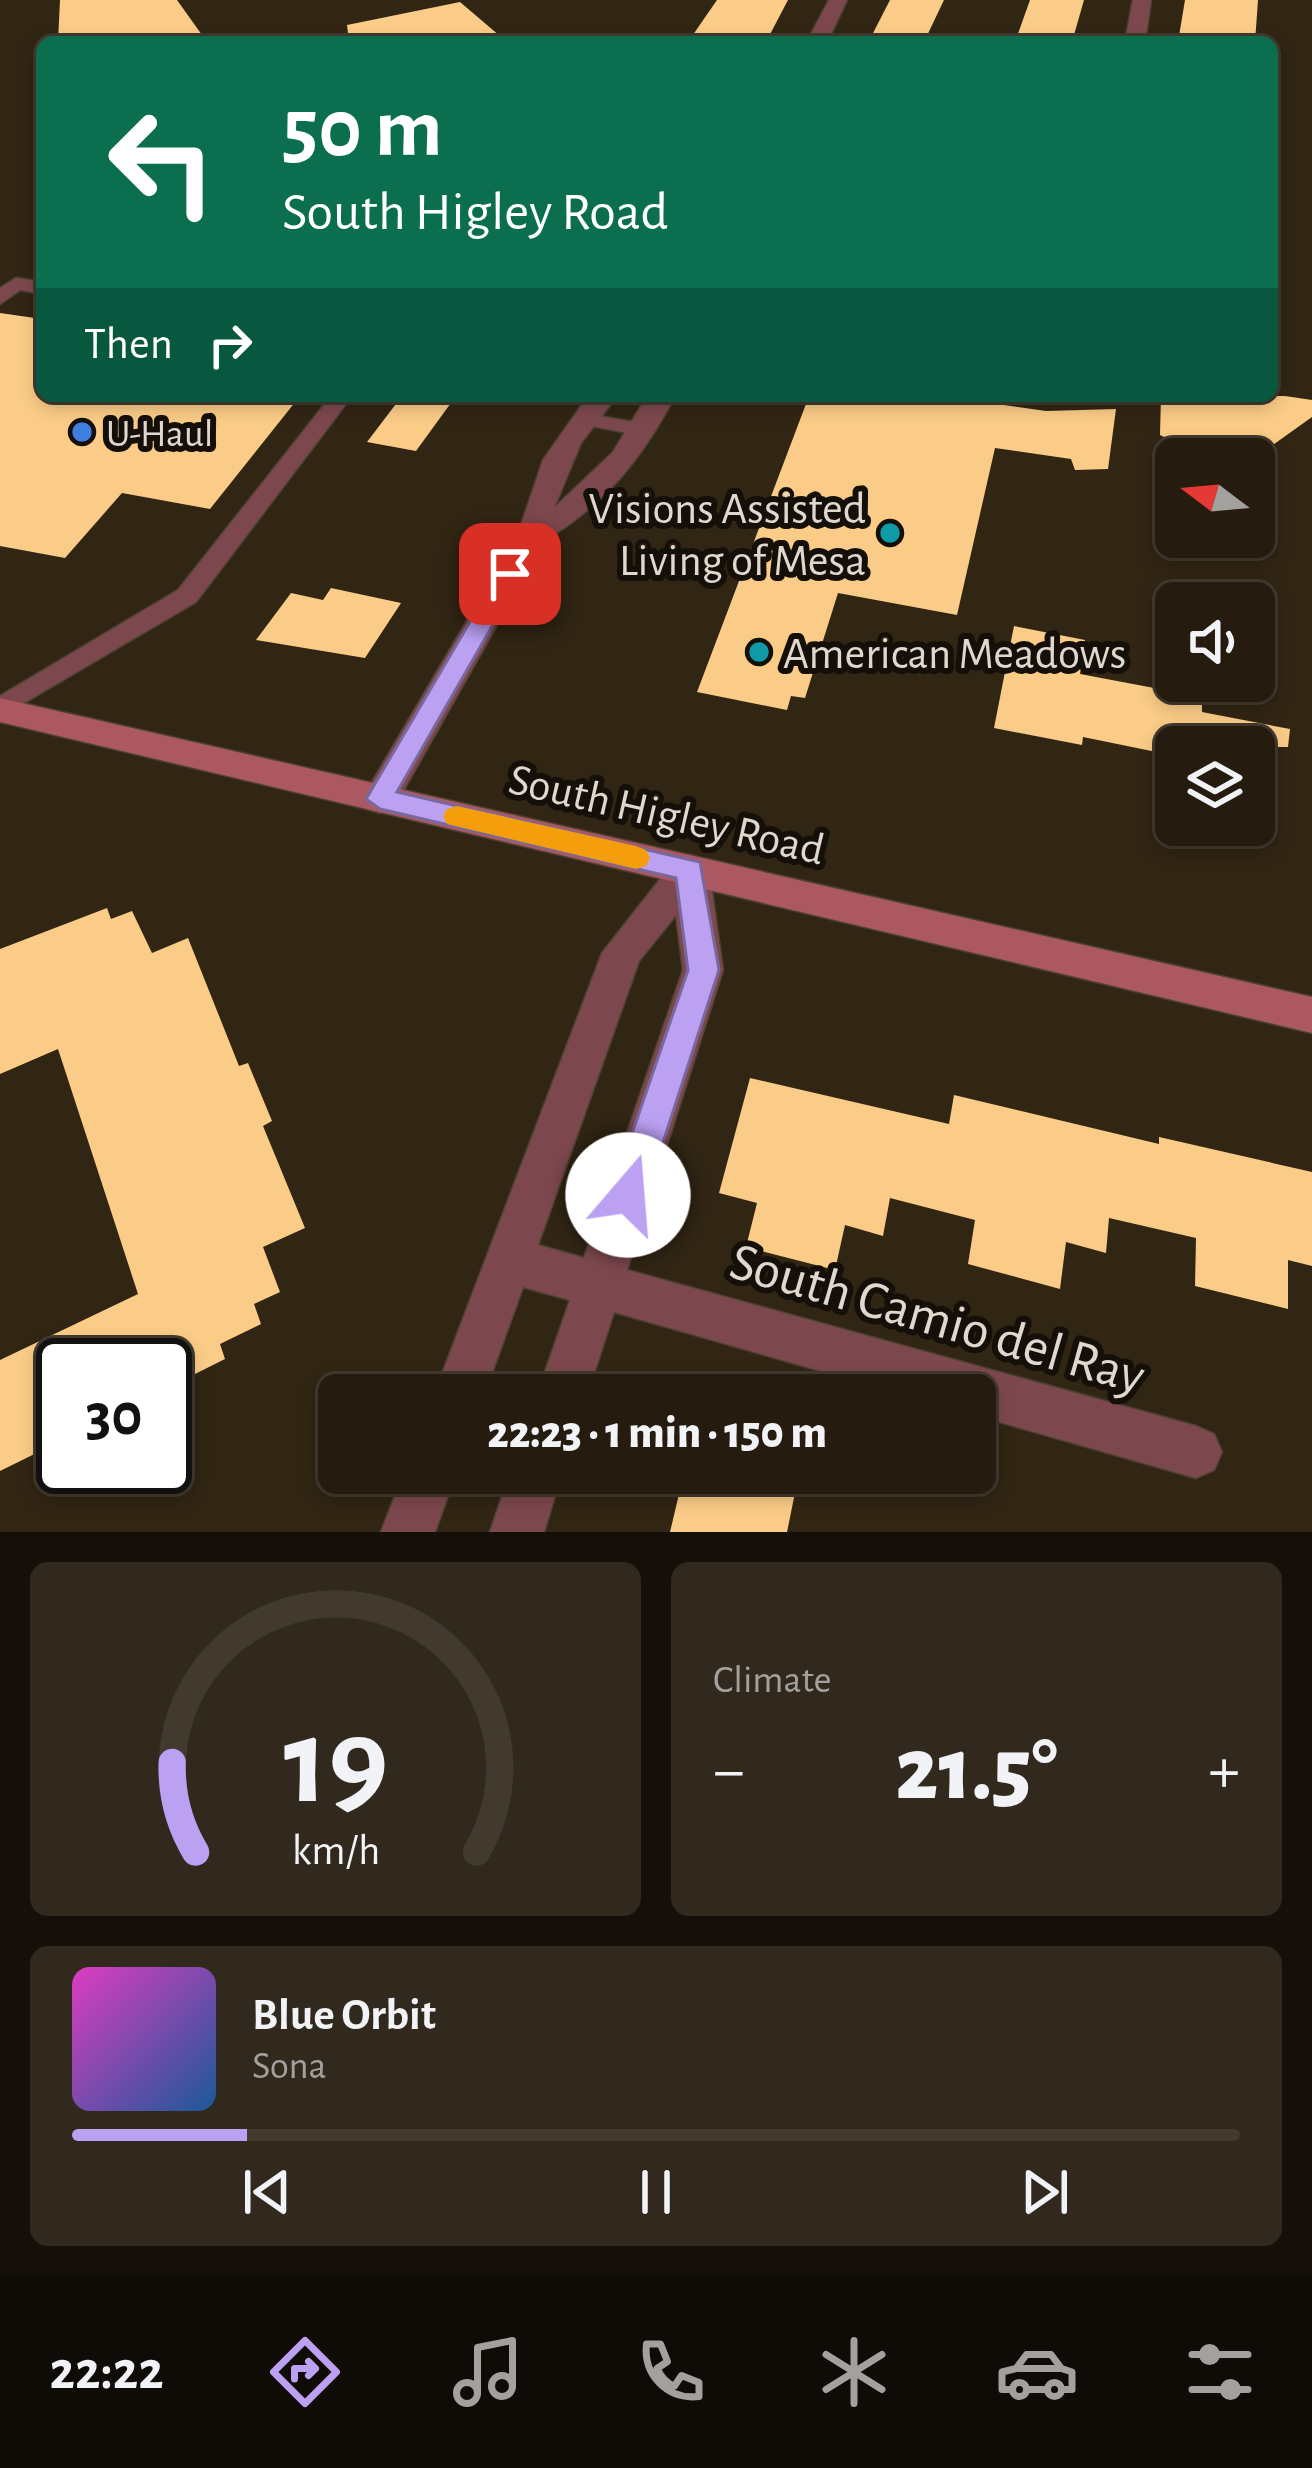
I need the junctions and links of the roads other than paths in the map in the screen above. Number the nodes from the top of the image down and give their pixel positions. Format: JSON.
{"nodes":[{"id":1,"x":838,"y":0,"type":"edge"},
{"id":2,"x":1142,"y":0,"type":"edge"},
{"id":3,"x":820,"y":36,"type":"edge"},
{"id":4,"x":1136,"y":36,"type":"edge"},
{"id":5,"x":36,"y":288,"type":"edge"},
{"id":6,"x":0,"y":298,"type":"edge"},
{"id":7,"x":337,"y":402,"type":"edge"},
{"id":8,"x":598,"y":402,"type":"edge"},
{"id":9,"x":658,"y":402,"type":"edge"},
{"id":10,"x":583,"y":419,"type":"junction"},
{"id":11,"x":644,"y":430,"type":"junction"},
{"id":12,"x":533,"y":534,"type":"junction"},
{"id":13,"x":0,"y":709,"type":"edge"},
{"id":14,"x":380,"y":799,"type":"junction"},
{"id":15,"x":690,"y":870,"type":"junction"},
{"id":16,"x":1312,"y":1015,"type":"edge"},
{"id":17,"x":508,"y":1260,"type":"junction"},
{"id":18,"x":599,"y":1285,"type":"junction"},
{"id":19,"x":466,"y":1374,"type":"edge"},
{"id":20,"x":569,"y":1374,"type":"edge"},
{"id":21,"x":1196,"y":1452,"type":"dead end"},
{"id":22,"x":422,"y":1494,"type":"edge"},
{"id":23,"x":529,"y":1494,"type":"edge"},
{"id":24,"x":408,"y":1532,"type":"edge"},
{"id":25,"x":517,"y":1532,"type":"edge"}],
"edges":[{"from":1,"to":3,"type":"street"},
{"from":2,"to":4,"type":"street"},
{"from":5,"to":6,"type":"lane"},
{"from":7,"to":13,"type":"lane"},
{"from":8,"to":10,"type":"street"},
{"from":9,"to":11,"type":"street"},
{"from":10,"to":11,"type":"lane"},
{"from":10,"to":12,"type":"street"},
{"from":11,"to":12,"type":"street"},
{"from":12,"to":14,"type":"street"},
{"from":13,"to":14,"type":"main road","name":"South Higley Road"},
{"from":14,"to":15,"type":"main road","name":"South Higley Road"},
{"from":15,"to":16,"type":"main road","name":"South Higley Road"},
{"from":15,"to":17,"type":"street"},
{"from":15,"to":18,"type":"street"},
{"from":17,"to":18,"type":"street","name":"South Camio del Ray"},
{"from":17,"to":19,"type":"street"},
{"from":18,"to":20,"type":"street"},
{"from":18,"to":21,"type":"street","name":"South Camio del Ray"},
{"from":22,"to":24,"type":"street"},
{"from":23,"to":25,"type":"street"}]}
